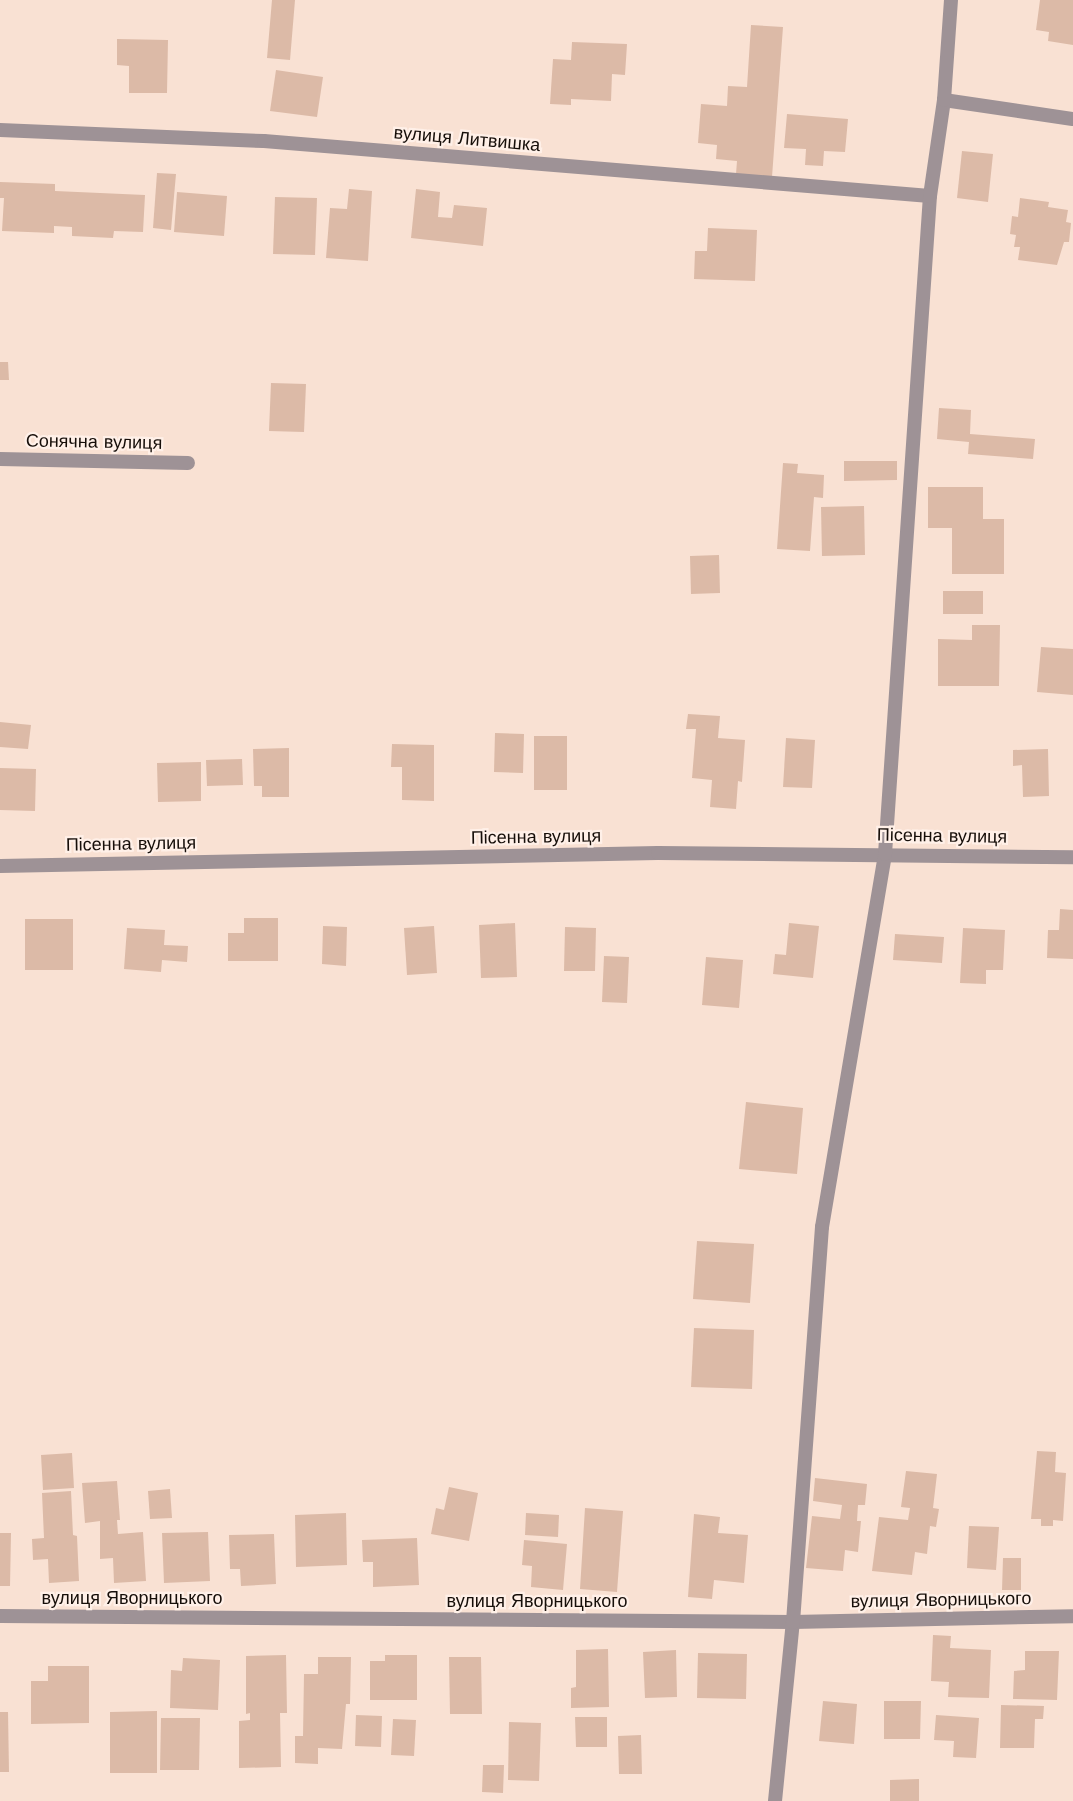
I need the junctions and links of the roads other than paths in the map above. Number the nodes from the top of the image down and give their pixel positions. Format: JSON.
{"nodes":[{"id":1,"x":951,"y":0,"type":"edge"},
{"id":2,"x":944,"y":100,"type":"junction"},
{"id":3,"x":1073,"y":119,"type":"edge"},
{"id":4,"x":0,"y":130,"type":"edge"},
{"id":5,"x":930,"y":196,"type":"junction"},
{"id":6,"x":0,"y":459,"type":"edge"},
{"id":7,"x":188,"y":463,"type":"dead end"},
{"id":8,"x":885,"y":854,"type":"junction"},
{"id":9,"x":1073,"y":857,"type":"edge"},
{"id":10,"x":0,"y":866,"type":"edge"},
{"id":11,"x":0,"y":1616,"type":"edge"},
{"id":12,"x":1073,"y":1616,"type":"edge"},
{"id":13,"x":793,"y":1622,"type":"junction"},
{"id":14,"x":775,"y":1801,"type":"edge"}],
"edges":[{"from":1,"to":2,"type":"street"},
{"from":2,"to":3,"type":"street"},
{"from":2,"to":5,"type":"street"},
{"from":4,"to":5,"type":"street","name":"вулиця Литвишка"},
{"from":5,"to":8,"type":"street"},
{"from":6,"to":7,"type":"street","name":"Сонячна вулиця"},
{"from":8,"to":9,"type":"street","name":"Пісенна вулиця"},
{"from":8,"to":10,"type":"street","name":"Пісенна вулиця"},
{"from":8,"to":13,"type":"street"},
{"from":11,"to":13,"type":"street","name":"вулиця Яворницького"},
{"from":12,"to":13,"type":"street","name":"вулиця Яворницького"},
{"from":13,"to":14,"type":"street"}]}
